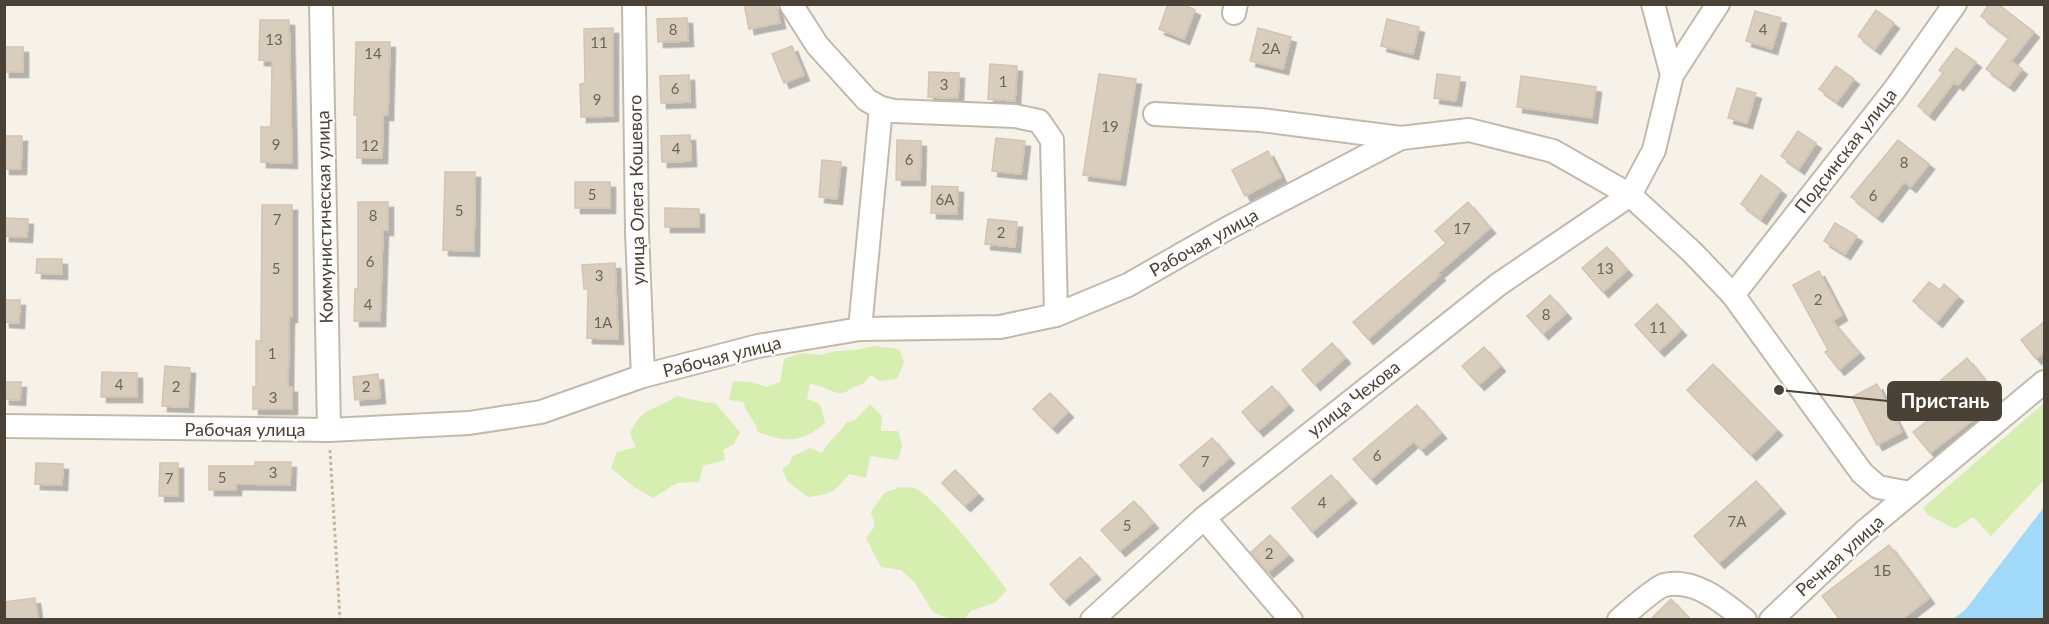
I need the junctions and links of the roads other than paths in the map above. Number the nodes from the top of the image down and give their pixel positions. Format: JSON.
{"nodes":[{"id":1,"x":321,"y":4,"type":"edge"},
{"id":2,"x":634,"y":4,"type":"edge"},
{"id":3,"x":790,"y":4,"type":"edge"},
{"id":4,"x":1653,"y":4,"type":"edge"},
{"id":5,"x":1718,"y":4,"type":"edge"},
{"id":6,"x":1955,"y":4,"type":"edge"},
{"id":7,"x":1672,"y":75,"type":"junction"},
{"id":8,"x":881,"y":108,"type":"junction"},
{"id":9,"x":1155,"y":114,"type":"dead end"},
{"id":10,"x":1401,"y":138,"type":"junction"},
{"id":11,"x":1630,"y":195,"type":"junction"},
{"id":12,"x":1732,"y":295,"type":"junction"},
{"id":13,"x":1056,"y":315,"type":"junction"},
{"id":14,"x":860,"y":329,"type":"junction"},
{"id":15,"x":643,"y":376,"type":"junction"},
{"id":16,"x":2044,"y":382,"type":"edge"},
{"id":17,"x":4,"y":426,"type":"edge"},
{"id":18,"x":329,"y":430,"type":"junction"},
{"id":19,"x":1910,"y":493,"type":"junction"},
{"id":20,"x":1204,"y":518,"type":"junction"},
{"id":21,"x":1092,"y":620,"type":"edge"},
{"id":22,"x":1291,"y":620,"type":"edge"},
{"id":23,"x":1619,"y":620,"type":"edge"},
{"id":24,"x":1745,"y":620,"type":"edge"},
{"id":25,"x":1771,"y":620,"type":"edge"}],
"edges":[{"from":1,"to":18,"type":"street","name":"Коммунистическая улица"},
{"from":2,"to":15,"type":"street","name":"улица Олега Кошевого"},
{"from":3,"to":8,"type":"street"},
{"from":4,"to":7,"type":"street"},
{"from":5,"to":7,"type":"street"},
{"from":6,"to":12,"type":"street","name":"Подсинская улица"},
{"from":7,"to":11,"type":"street"},
{"from":8,"to":13,"type":"street"},
{"from":8,"to":14,"type":"street"},
{"from":9,"to":10,"type":"street"},
{"from":10,"to":11,"type":"street"},
{"from":10,"to":13,"type":"street","name":"Рабочая улица"},
{"from":11,"to":12,"type":"street"},
{"from":11,"to":20,"type":"street","name":"улица Чехова"},
{"from":12,"to":19,"type":"street"},
{"from":13,"to":14,"type":"street","name":"Рабочая улица"},
{"from":14,"to":15,"type":"street","name":"Рабочая улица"},
{"from":15,"to":18,"type":"street","name":"Рабочая улица"},
{"from":16,"to":19,"type":"street","name":"Речная улица"},
{"from":17,"to":18,"type":"street","name":"Рабочая улица"},
{"from":19,"to":25,"type":"street","name":"Речная улица"},
{"from":20,"to":21,"type":"street","name":"улица Чехова"},
{"from":20,"to":22,"type":"street"},
{"from":23,"to":24,"type":"street"}]}
